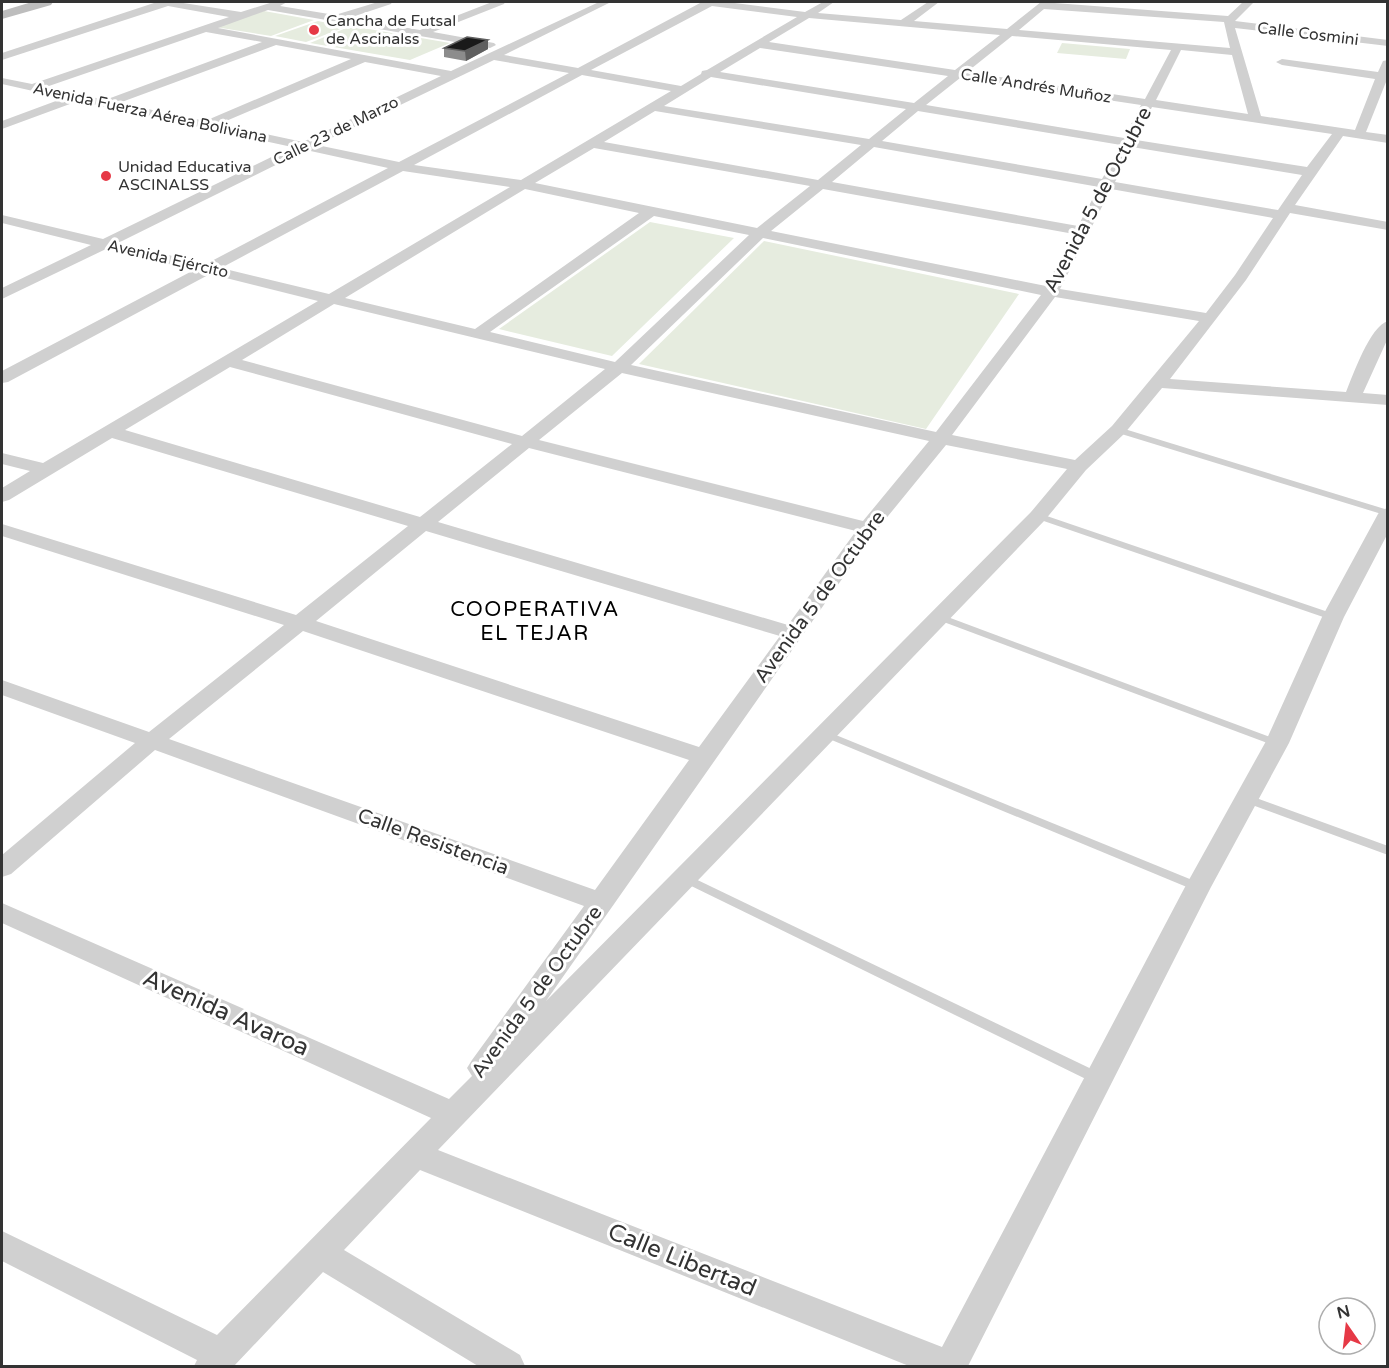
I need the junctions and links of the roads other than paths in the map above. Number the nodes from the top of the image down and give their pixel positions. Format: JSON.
{"nodes":[{"id":1,"x":18,"y":2,"type":"edge"},
{"id":2,"x":46,"y":2,"type":"edge"},
{"id":3,"x":166,"y":2,"type":"edge"},
{"id":4,"x":282,"y":2,"type":"edge"},
{"id":5,"x":387,"y":2,"type":"edge"},
{"id":6,"x":500,"y":2,"type":"edge"},
{"id":7,"x":606,"y":2,"type":"edge"},
{"id":8,"x":709,"y":2,"type":"edge"},
{"id":9,"x":829,"y":2,"type":"edge"},
{"id":10,"x":934,"y":2,"type":"edge"},
{"id":11,"x":1249,"y":2,"type":"edge"},
{"id":12,"x":1044,"y":4,"type":"edge"},
{"id":13,"x":2,"y":6,"type":"edge"},
{"id":14,"x":267,"y":7,"type":"junction"},
{"id":15,"x":2,"y":15,"type":"edge"},
{"id":16,"x":240,"y":15,"type":"junction"},
{"id":17,"x":807,"y":15,"type":"junction"},
{"id":18,"x":1232,"y":18,"type":"junction"},
{"id":19,"x":337,"y":19,"type":"junction"},
{"id":20,"x":905,"y":22,"type":"junction"},
{"id":21,"x":203,"y":28,"type":"junction"},
{"id":22,"x":1011,"y":31,"type":"junction"},
{"id":23,"x":421,"y":33,"type":"junction"},
{"id":24,"x":274,"y":42,"type":"junction"},
{"id":25,"x":1388,"y":43,"type":"edge"},
{"id":26,"x":757,"y":44,"type":"junction"},
{"id":27,"x":1178,"y":46,"type":"junction"},
{"id":28,"x":509,"y":48,"type":"junction"},
{"id":29,"x":1238,"y":52,"type":"junction"},
{"id":30,"x":492,"y":56,"type":"junction"},
{"id":31,"x":2,"y":57,"type":"edge"},
{"id":32,"x":364,"y":58,"type":"junction"},
{"id":33,"x":1388,"y":62,"type":"edge"},
{"id":34,"x":1282,"y":63,"type":"dead end"},
{"id":35,"x":577,"y":71,"type":"junction"},
{"id":36,"x":706,"y":73,"type":"junction"},
{"id":37,"x":957,"y":74,"type":"junction"},
{"id":38,"x":452,"y":75,"type":"junction"},
{"id":39,"x":1382,"y":76,"type":"junction"},
{"id":40,"x":2,"y":81,"type":"edge"},
{"id":41,"x":32,"y":87,"type":"junction"},
{"id":42,"x":680,"y":89,"type":"junction"},
{"id":43,"x":78,"y":97,"type":"junction"},
{"id":44,"x":1149,"y":103,"type":"junction"},
{"id":45,"x":107,"y":104,"type":"junction"},
{"id":46,"x":651,"y":107,"type":"junction"},
{"id":47,"x":917,"y":107,"type":"junction"},
{"id":48,"x":1256,"y":120,"type":"junction"},
{"id":49,"x":206,"y":124,"type":"junction"},
{"id":50,"x":2,"y":126,"type":"edge"},
{"id":51,"x":1341,"y":132,"type":"junction"},
{"id":52,"x":1359,"y":135,"type":"junction"},
{"id":53,"x":1388,"y":139,"type":"edge"},
{"id":54,"x":1129,"y":142,"type":"junction"},
{"id":55,"x":590,"y":143,"type":"junction"},
{"id":56,"x":872,"y":143,"type":"junction"},
{"id":57,"x":307,"y":146,"type":"junction"},
{"id":58,"x":403,"y":166,"type":"junction"},
{"id":59,"x":1310,"y":172,"type":"junction"},
{"id":60,"x":524,"y":184,"type":"junction"},
{"id":61,"x":820,"y":184,"type":"junction"},
{"id":62,"x":1107,"y":185,"type":"junction"},
{"id":63,"x":651,"y":211,"type":"junction"},
{"id":64,"x":1284,"y":212,"type":"junction"},
{"id":65,"x":2,"y":219,"type":"edge"},
{"id":66,"x":1388,"y":226,"type":"edge"},
{"id":67,"x":1083,"y":231,"type":"junction"},
{"id":68,"x":760,"y":233,"type":"junction"},
{"id":69,"x":103,"y":244,"type":"junction"},
{"id":70,"x":210,"y":269,"type":"junction"},
{"id":71,"x":1051,"y":292,"type":"junction"},
{"id":72,"x":2,"y":294,"type":"edge"},
{"id":73,"x":334,"y":298,"type":"junction"},
{"id":74,"x":1210,"y":318,"type":"junction"},
{"id":75,"x":1388,"y":326,"type":"edge"},
{"id":76,"x":479,"y":333,"type":"junction"},
{"id":77,"x":228,"y":361,"type":"junction"},
{"id":78,"x":619,"y":367,"type":"junction"},
{"id":79,"x":2,"y":378,"type":"edge"},
{"id":80,"x":1158,"y":383,"type":"junction"},
{"id":81,"x":1352,"y":398,"type":"junction"},
{"id":82,"x":1388,"y":400,"type":"edge"},
{"id":83,"x":1118,"y":430,"type":"junction"},
{"id":84,"x":111,"y":432,"type":"junction"},
{"id":85,"x":940,"y":440,"type":"junction"},
{"id":86,"x":525,"y":442,"type":"junction"},
{"id":87,"x":2,"y":458,"type":"edge"},
{"id":88,"x":1079,"y":466,"type":"junction"},
{"id":89,"x":46,"y":470,"type":"junction"},
{"id":90,"x":2,"y":496,"type":"edge"},
{"id":91,"x":1388,"y":514,"type":"edge"},
{"id":92,"x":1038,"y":516,"type":"junction"},
{"id":93,"x":423,"y":525,"type":"junction"},
{"id":94,"x":868,"y":528,"type":"junction"},
{"id":95,"x":2,"y":530,"type":"edge"},
{"id":96,"x":938,"y":616,"type":"junction"},
{"id":97,"x":1333,"y":617,"type":"junction"},
{"id":98,"x":302,"y":623,"type":"junction"},
{"id":99,"x":793,"y":633,"type":"junction"},
{"id":100,"x":2,"y":687,"type":"edge"},
{"id":101,"x":826,"y":734,"type":"junction"},
{"id":102,"x":152,"y":741,"type":"junction"},
{"id":103,"x":1277,"y":743,"type":"junction"},
{"id":104,"x":704,"y":757,"type":"junction"},
{"id":105,"x":1248,"y":799,"type":"junction"},
{"id":106,"x":1388,"y":851,"type":"edge"},
{"id":107,"x":2,"y":868,"type":"edge"},
{"id":108,"x":685,"y":878,"type":"junction"},
{"id":109,"x":1198,"y":887,"type":"junction"},
{"id":110,"x":601,"y":902,"type":"junction"},
{"id":111,"x":2,"y":912,"type":"edge"},
{"id":112,"x":1099,"y":1080,"type":"junction"},
{"id":113,"x":434,"y":1134,"type":"junction"},
{"id":114,"x":2,"y":1245,"type":"edge"},
{"id":115,"x":320,"y":1253,"type":"junction"},
{"id":116,"x":216,"y":1361,"type":"edge"},
{"id":117,"x":508,"y":1366,"type":"edge"},
{"id":118,"x":949,"y":1366,"type":"edge"}],
"edges":[{"from":1,"to":13,"type":"main road"},
{"from":2,"to":15,"type":"main road"},
{"from":3,"to":16,"type":"street"},
{"from":3,"to":31,"type":"street"},
{"from":4,"to":14,"type":"street"},
{"from":5,"to":19,"type":"street"},
{"from":6,"to":23,"type":"street"},
{"from":7,"to":28,"type":"street","name":"Calle 23 de Marzo"},
{"from":8,"to":17,"type":"street"},
{"from":8,"to":35,"type":"street"},
{"from":9,"to":17,"type":"street"},
{"from":10,"to":20,"type":"street"},
{"from":11,"to":18,"type":"street"},
{"from":12,"to":18,"type":"street","name":"Calle Cosmini"},
{"from":12,"to":22,"type":"street"},
{"from":14,"to":16,"type":"street"},
{"from":14,"to":19,"type":"street"},
{"from":16,"to":21,"type":"street"},
{"from":17,"to":20,"type":"street"},
{"from":17,"to":26,"type":"street"},
{"from":18,"to":25,"type":"street","name":"Calle Cosmini"},
{"from":18,"to":29,"type":"street"},
{"from":19,"to":23,"type":"street"},
{"from":20,"to":22,"type":"street"},
{"from":21,"to":24,"type":"street"},
{"from":21,"to":41,"type":"street"},
{"from":22,"to":27,"type":"street"},
{"from":22,"to":37,"type":"street"},
{"from":23,"to":28,"type":"street"},
{"from":24,"to":32,"type":"street"},
{"from":24,"to":45,"type":"street"},
{"from":26,"to":36,"type":"street"},
{"from":26,"to":37,"type":"street","name":"Calle Andrés Muñoz"},
{"from":27,"to":29,"type":"street"},
{"from":27,"to":44,"type":"street","name":"Avenida 5 de Octubre"},
{"from":28,"to":30,"type":"street","name":"Calle 23 de Marzo"},
{"from":29,"to":48,"type":"street"},
{"from":30,"to":35,"type":"street"},
{"from":30,"to":38,"type":"street","name":"Calle 23 de Marzo"},
{"from":32,"to":38,"type":"street"},
{"from":32,"to":49,"type":"street"},
{"from":33,"to":39,"type":"street"},
{"from":34,"to":39,"type":"street"},
{"from":35,"to":42,"type":"street"},
{"from":35,"to":58,"type":"street"},
{"from":36,"to":42,"type":"street"},
{"from":36,"to":47,"type":"street"},
{"from":37,"to":44,"type":"street","name":"Calle Andrés Muñoz"},
{"from":37,"to":47,"type":"street"},
{"from":38,"to":57,"type":"street","name":"Calle 23 de Marzo"},
{"from":39,"to":52,"type":"street"},
{"from":40,"to":41,"type":"street","name":"Avenida Fuerza Aérea Boliviana"},
{"from":41,"to":43,"type":"street","name":"Avenida Fuerza Aérea Boliviana"},
{"from":42,"to":46,"type":"street"},
{"from":43,"to":45,"type":"street","name":"Avenida Fuerza Aérea Boliviana"},
{"from":43,"to":50,"type":"street"},
{"from":44,"to":48,"type":"street","name":"Calle Andrés Muñoz"},
{"from":44,"to":54,"type":"street","name":"Avenida 5 de Octubre"},
{"from":45,"to":49,"type":"street","name":"Avenida Fuerza Aérea Boliviana"},
{"from":46,"to":55,"type":"street"},
{"from":46,"to":56,"type":"street"},
{"from":47,"to":54,"type":"street"},
{"from":47,"to":56,"type":"street"},
{"from":48,"to":51,"type":"street","name":"Calle Andrés Muñoz"},
{"from":49,"to":57,"type":"street","name":"Avenida Fuerza Aérea Boliviana"},
{"from":51,"to":52,"type":"street","name":"Calle Andrés Muñoz"},
{"from":51,"to":59,"type":"street"},
{"from":52,"to":53,"type":"street","name":"Calle Andrés Muñoz"},
{"from":54,"to":59,"type":"street"},
{"from":54,"to":62,"type":"street","name":"Avenida 5 de Octubre"},
{"from":55,"to":60,"type":"street"},
{"from":55,"to":61,"type":"street"},
{"from":56,"to":61,"type":"street"},
{"from":56,"to":62,"type":"street"},
{"from":57,"to":58,"type":"street","name":"Avenida Fuerza Aérea Boliviana"},
{"from":57,"to":69,"type":"street","name":"Calle 23 de Marzo"},
{"from":58,"to":60,"type":"street","name":"Avenida Fuerza Aérea Boliviana"},
{"from":58,"to":70,"type":"street"},
{"from":59,"to":64,"type":"street"},
{"from":60,"to":63,"type":"street","name":"Avenida Fuerza Aérea Boliviana"},
{"from":60,"to":73,"type":"street"},
{"from":61,"to":67,"type":"street"},
{"from":61,"to":68,"type":"street"},
{"from":62,"to":64,"type":"street"},
{"from":62,"to":67,"type":"street","name":"Avenida 5 de Octubre"},
{"from":63,"to":68,"type":"street","name":"Avenida Fuerza Aérea Boliviana"},
{"from":63,"to":76,"type":"street"},
{"from":64,"to":66,"type":"street"},
{"from":64,"to":74,"type":"street"},
{"from":65,"to":69,"type":"street","name":"Avenida Ejército"},
{"from":67,"to":71,"type":"street","name":"Avenida 5 de Octubre"},
{"from":68,"to":71,"type":"street","name":"Avenida Fuerza Aérea Boliviana"},
{"from":68,"to":78,"type":"street"},
{"from":69,"to":70,"type":"street","name":"Avenida Ejército"},
{"from":69,"to":72,"type":"street","name":"Calle 23 de Marzo"},
{"from":70,"to":73,"type":"street","name":"Avenida Ejército"},
{"from":70,"to":79,"type":"street"},
{"from":71,"to":74,"type":"street","name":"Avenida Fuerza Aérea Boliviana"},
{"from":71,"to":85,"type":"street","name":"Avenida 5 de Octubre"},
{"from":73,"to":76,"type":"street","name":"Avenida Ejército"},
{"from":73,"to":77,"type":"street"},
{"from":74,"to":80,"type":"street"},
{"from":75,"to":81,"type":"street"},
{"from":76,"to":78,"type":"street","name":"Avenida Ejército"},
{"from":77,"to":84,"type":"street"},
{"from":77,"to":86,"type":"street"},
{"from":78,"to":85,"type":"street","name":"Avenida Ejército"},
{"from":78,"to":86,"type":"street"},
{"from":80,"to":81,"type":"street"},
{"from":80,"to":83,"type":"street"},
{"from":81,"to":82,"type":"street"},
{"from":83,"to":88,"type":"street"},
{"from":83,"to":91,"type":"lane"},
{"from":84,"to":89,"type":"street"},
{"from":84,"to":93,"type":"street"},
{"from":85,"to":88,"type":"street","name":"Avenida Ejército"},
{"from":85,"to":94,"type":"street","name":"Avenida 5 de Octubre"},
{"from":86,"to":93,"type":"street"},
{"from":86,"to":94,"type":"street"},
{"from":87,"to":89,"type":"street"},
{"from":88,"to":92,"type":"street"},
{"from":89,"to":90,"type":"street"},
{"from":91,"to":97,"type":"street"},
{"from":92,"to":96,"type":"street"},
{"from":92,"to":97,"type":"lane"},
{"from":93,"to":98,"type":"street"},
{"from":93,"to":99,"type":"street"},
{"from":94,"to":99,"type":"street","name":"Avenida 5 de Octubre"},
{"from":95,"to":98,"type":"street"},
{"from":96,"to":101,"type":"street"},
{"from":96,"to":103,"type":"lane"},
{"from":97,"to":103,"type":"street"},
{"from":98,"to":102,"type":"street"},
{"from":98,"to":104,"type":"street"},
{"from":99,"to":104,"type":"street","name":"Avenida 5 de Octubre"},
{"from":100,"to":102,"type":"street","name":"Calle Resistencia"},
{"from":101,"to":108,"type":"street"},
{"from":101,"to":109,"type":"lane"},
{"from":102,"to":107,"type":"street"},
{"from":102,"to":110,"type":"street","name":"Calle Resistencia"},
{"from":103,"to":105,"type":"street"},
{"from":104,"to":110,"type":"street","name":"Avenida 5 de Octubre"},
{"from":105,"to":106,"type":"lane"},
{"from":105,"to":109,"type":"street"},
{"from":108,"to":112,"type":"lane"},
{"from":108,"to":113,"type":"street"},
{"from":109,"to":112,"type":"street"},
{"from":110,"to":113,"type":"street","name":"Avenida 5 de Octubre"},
{"from":111,"to":113,"type":"street","name":"Avenida Avaroa"},
{"from":112,"to":118,"type":"street"},
{"from":113,"to":115,"type":"street"},
{"from":113,"to":118,"type":"street","name":"Calle Libertad"},
{"from":114,"to":116,"type":"street"},
{"from":115,"to":116,"type":"street"},
{"from":115,"to":117,"type":"street"}]}
